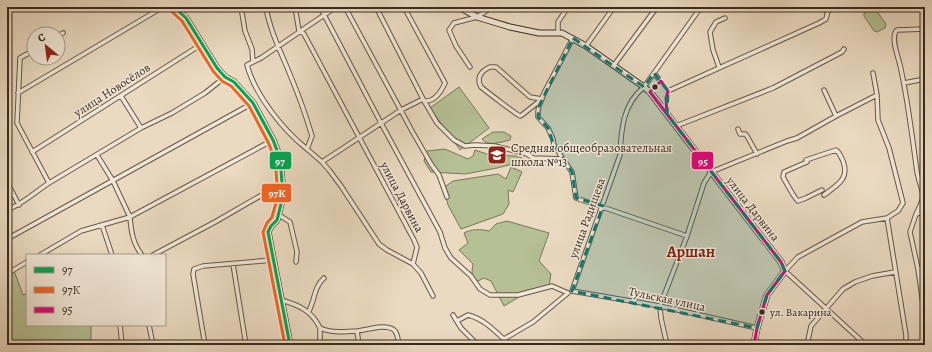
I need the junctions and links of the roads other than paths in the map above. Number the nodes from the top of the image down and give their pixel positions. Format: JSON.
{"nodes":[{"id":1,"x":163,"y":7,"type":"edge"},
{"id":2,"x":174,"y":7,"type":"edge"},
{"id":3,"x":241,"y":7,"type":"edge"},
{"id":4,"x":266,"y":7,"type":"edge"},
{"id":5,"x":295,"y":7,"type":"edge"},
{"id":6,"x":320,"y":7,"type":"edge"},
{"id":7,"x":336,"y":7,"type":"edge"},
{"id":8,"x":345,"y":7,"type":"edge"},
{"id":9,"x":376,"y":7,"type":"edge"},
{"id":10,"x":404,"y":7,"type":"edge"},
{"id":11,"x":459,"y":7,"type":"edge"},
{"id":12,"x":492,"y":7,"type":"edge"},
{"id":13,"x":568,"y":7,"type":"edge"},
{"id":14,"x":614,"y":7,"type":"edge"},
{"id":15,"x":657,"y":7,"type":"edge"},
{"id":16,"x":701,"y":7,"type":"edge"},
{"id":17,"x":820,"y":7,"type":"edge"},
{"id":18,"x":829,"y":7,"type":"edge"},
{"id":19,"x":828,"y":12,"type":"junction"},
{"id":20,"x":324,"y":16,"type":"junction"},
{"id":21,"x":477,"y":17,"type":"junction"},
{"id":22,"x":725,"y":18,"type":"dead end"},
{"id":23,"x":925,"y":29,"type":"edge"},
{"id":24,"x":299,"y":31,"type":"junction"},
{"id":25,"x":558,"y":33,"type":"junction"},
{"id":26,"x":573,"y":38,"type":"junction"},
{"id":27,"x":202,"y":44,"type":"junction"},
{"id":28,"x":278,"y":45,"type":"junction"},
{"id":29,"x":586,"y":46,"type":"junction"},
{"id":30,"x":844,"y":49,"type":"dead end"},
{"id":31,"x":26,"y":55,"type":"edge"},
{"id":32,"x":253,"y":62,"type":"junction"},
{"id":33,"x":614,"y":65,"type":"junction"},
{"id":34,"x":719,"y":67,"type":"junction"},
{"id":35,"x":470,"y":68,"type":"dead end"},
{"id":36,"x":654,"y":73,"type":"junction"},
{"id":37,"x":873,"y":73,"type":"dead end"},
{"id":38,"x":225,"y":77,"type":"junction"},
{"id":39,"x":925,"y":79,"type":"edge"},
{"id":40,"x":904,"y":83,"type":"junction"},
{"id":41,"x":644,"y":87,"type":"junction"},
{"id":42,"x":824,"y":90,"type":"dead end"},
{"id":43,"x":668,"y":91,"type":"junction"},
{"id":44,"x":18,"y":93,"type":"junction"},
{"id":45,"x":877,"y":95,"type":"junction"},
{"id":46,"x":121,"y":96,"type":"junction"},
{"id":47,"x":542,"y":99,"type":"junction"},
{"id":48,"x":424,"y":100,"type":"junction"},
{"id":49,"x":253,"y":103,"type":"junction"},
{"id":50,"x":401,"y":110,"type":"junction"},
{"id":51,"x":667,"y":114,"type":"junction"},
{"id":52,"x":836,"y":116,"type":"junction"},
{"id":53,"x":381,"y":123,"type":"junction"},
{"id":54,"x":676,"y":126,"type":"junction"},
{"id":55,"x":141,"y":128,"type":"junction"},
{"id":56,"x":738,"y":129,"type":"dead end"},
{"id":57,"x":359,"y":137,"type":"junction"},
{"id":58,"x":273,"y":140,"type":"junction"},
{"id":59,"x":307,"y":149,"type":"junction"},
{"id":60,"x":32,"y":152,"type":"junction"},
{"id":61,"x":757,"y":154,"type":"junction"},
{"id":62,"x":97,"y":155,"type":"junction"},
{"id":63,"x":563,"y":158,"type":"junction"},
{"id":64,"x":322,"y":162,"type":"junction"},
{"id":65,"x":711,"y":172,"type":"junction"},
{"id":66,"x":113,"y":181,"type":"junction"},
{"id":67,"x":7,"y":182,"type":"edge"},
{"id":68,"x":50,"y":183,"type":"junction"},
{"id":69,"x":822,"y":190,"type":"dead end"},
{"id":70,"x":267,"y":192,"type":"dead end"},
{"id":71,"x":824,"y":194,"type":"dead end"},
{"id":72,"x":446,"y":197,"type":"dead end"},
{"id":73,"x":19,"y":205,"type":"junction"},
{"id":74,"x":603,"y":206,"type":"junction"},
{"id":75,"x":7,"y":210,"type":"edge"},
{"id":76,"x":925,"y":212,"type":"edge"},
{"id":77,"x":916,"y":214,"type":"junction"},
{"id":78,"x":279,"y":215,"type":"junction"},
{"id":79,"x":130,"y":217,"type":"junction"},
{"id":80,"x":887,"y":218,"type":"junction"},
{"id":81,"x":102,"y":225,"type":"junction"},
{"id":82,"x":686,"y":236,"type":"junction"},
{"id":83,"x":7,"y":240,"type":"edge"},
{"id":84,"x":42,"y":254,"type":"edge"},
{"id":85,"x":112,"y":254,"type":"edge"},
{"id":86,"x":141,"y":254,"type":"edge"},
{"id":87,"x":155,"y":254,"type":"edge"},
{"id":88,"x":273,"y":260,"type":"junction"},
{"id":89,"x":296,"y":262,"type":"dead end"},
{"id":90,"x":26,"y":263,"type":"edge"},
{"id":91,"x":233,"y":264,"type":"junction"},
{"id":92,"x":413,"y":264,"type":"junction"},
{"id":93,"x":925,"y":268,"type":"edge"},
{"id":94,"x":918,"y":269,"type":"junction"},
{"id":95,"x":785,"y":271,"type":"junction"},
{"id":96,"x":10,"y":272,"type":"dead end"},
{"id":97,"x":895,"y":272,"type":"junction"},
{"id":98,"x":324,"y":278,"type":"dead end"},
{"id":99,"x":570,"y":292,"type":"junction"},
{"id":100,"x":433,"y":296,"type":"dead end"},
{"id":101,"x":281,"y":300,"type":"junction"},
{"id":102,"x":660,"y":306,"type":"junction"},
{"id":103,"x":826,"y":308,"type":"junction"},
{"id":104,"x":308,"y":311,"type":"junction"},
{"id":105,"x":453,"y":315,"type":"dead end"},
{"id":106,"x":925,"y":318,"type":"edge"},
{"id":107,"x":458,"y":321,"type":"junction"},
{"id":108,"x":120,"y":326,"type":"edge"},
{"id":109,"x":150,"y":326,"type":"edge"},
{"id":110,"x":320,"y":328,"type":"junction"},
{"id":111,"x":757,"y":328,"type":"junction"},
{"id":112,"x":357,"y":331,"type":"junction"},
{"id":113,"x":504,"y":339,"type":"junction"},
{"id":114,"x":122,"y":345,"type":"edge"},
{"id":115,"x":152,"y":345,"type":"edge"},
{"id":116,"x":205,"y":345,"type":"edge"},
{"id":117,"x":246,"y":345,"type":"edge"},
{"id":118,"x":290,"y":345,"type":"edge"},
{"id":119,"x":320,"y":345,"type":"edge"},
{"id":120,"x":359,"y":345,"type":"edge"},
{"id":121,"x":398,"y":345,"type":"edge"},
{"id":122,"x":478,"y":345,"type":"edge"},
{"id":123,"x":510,"y":345,"type":"edge"},
{"id":124,"x":667,"y":345,"type":"edge"},
{"id":125,"x":688,"y":345,"type":"edge"},
{"id":126,"x":754,"y":345,"type":"edge"},
{"id":127,"x":807,"y":345,"type":"edge"},
{"id":128,"x":866,"y":345,"type":"edge"},
{"id":129,"x":903,"y":345,"type":"edge"}],
"edges":[{"from":1,"to":44,"type":"street"},
{"from":2,"to":27,"type":"street"},
{"from":3,"to":32,"type":"street"},
{"from":4,"to":28,"type":"street"},
{"from":5,"to":24,"type":"street","name":"улица Дарвина"},
{"from":6,"to":20,"type":"street","name":"улица Дарвина"},
{"from":7,"to":20,"type":"street"},
{"from":8,"to":50,"type":"street"},
{"from":9,"to":48,"type":"street"},
{"from":10,"to":48,"type":"street"},
{"from":11,"to":21,"type":"street","name":"улица Дарвина"},
{"from":12,"to":21,"type":"street"},
{"from":13,"to":25,"type":"street"},
{"from":14,"to":29,"type":"street"},
{"from":15,"to":33,"type":"street"},
{"from":16,"to":36,"type":"street","name":"улица Радищева"},
{"from":17,"to":19,"type":"street"},
{"from":18,"to":19,"type":"street"},
{"from":19,"to":34,"type":"street"},
{"from":20,"to":24,"type":"street"},
{"from":20,"to":53,"type":"street","name":"улица Дарвина"},
{"from":21,"to":25,"type":"street","name":"улица Дарвина"},
{"from":21,"to":35,"type":"street"},
{"from":22,"to":34,"type":"street"},
{"from":23,"to":40,"type":"street"},
{"from":24,"to":28,"type":"street"},
{"from":24,"to":57,"type":"street","name":"улица Дарвина"},
{"from":25,"to":26,"type":"street","name":"улица Дарвина"},
{"from":26,"to":29,"type":"street","name":"улица Дарвина"},
{"from":26,"to":47,"type":"street"},
{"from":27,"to":38,"type":"street"},
{"from":27,"to":46,"type":"street","name":"улица Новосёлов"},
{"from":28,"to":32,"type":"street"},
{"from":28,"to":59,"type":"street"},
{"from":29,"to":33,"type":"street","name":"улица Дарвина"},
{"from":30,"to":54,"type":"street"},
{"from":31,"to":44,"type":"street"},
{"from":32,"to":59,"type":"street"},
{"from":33,"to":41,"type":"street","name":"улица Дарвина"},
{"from":34,"to":43,"type":"street"},
{"from":36,"to":41,"type":"street","name":"улица Радищева"},
{"from":36,"to":43,"type":"street"},
{"from":37,"to":45,"type":"street"},
{"from":38,"to":49,"type":"street"},
{"from":38,"to":55,"type":"street"},
{"from":39,"to":40,"type":"street"},
{"from":40,"to":77,"type":"street"},
{"from":41,"to":51,"type":"street","name":"улица Дарвина"},
{"from":41,"to":74,"type":"street","name":"улица Радищева"},
{"from":42,"to":52,"type":"street"},
{"from":43,"to":51,"type":"street"},
{"from":44,"to":60,"type":"street"},
{"from":45,"to":52,"type":"street"},
{"from":45,"to":80,"type":"street"},
{"from":46,"to":55,"type":"street"},
{"from":46,"to":60,"type":"street","name":"улица Новосёлов"},
{"from":47,"to":47,"type":"street"},
{"from":47,"to":63,"type":"street"},
{"from":48,"to":50,"type":"street"},
{"from":48,"to":63,"type":"street"},
{"from":49,"to":58,"type":"street"},
{"from":49,"to":66,"type":"street"},
{"from":50,"to":53,"type":"street"},
{"from":50,"to":72,"type":"street"},
{"from":51,"to":54,"type":"street","name":"улица Дарвина"},
{"from":52,"to":61,"type":"street"},
{"from":53,"to":57,"type":"street"},
{"from":53,"to":99,"type":"street","name":"улица Дарвина"},
{"from":54,"to":65,"type":"street","name":"улица Дарвина"},
{"from":55,"to":62,"type":"street"},
{"from":56,"to":61,"type":"street"},
{"from":57,"to":64,"type":"street"},
{"from":57,"to":92,"type":"street","name":"улица Дарвина"},
{"from":58,"to":78,"type":"street"},
{"from":58,"to":79,"type":"street"},
{"from":59,"to":64,"type":"street"},
{"from":60,"to":68,"type":"street"},
{"from":61,"to":65,"type":"street"},
{"from":62,"to":66,"type":"street"},
{"from":62,"to":68,"type":"street"},
{"from":63,"to":74,"type":"street"},
{"from":64,"to":92,"type":"street"},
{"from":65,"to":82,"type":"street"},
{"from":65,"to":95,"type":"street","name":"улица Дарвина"},
{"from":66,"to":79,"type":"street"},
{"from":66,"to":83,"type":"street"},
{"from":67,"to":73,"type":"street"},
{"from":68,"to":73,"type":"street"},
{"from":69,"to":71,"type":"street"},
{"from":70,"to":87,"type":"street"},
{"from":73,"to":75,"type":"street"},
{"from":74,"to":82,"type":"street"},
{"from":74,"to":99,"type":"street","name":"улица Радищева"},
{"from":76,"to":77,"type":"street"},
{"from":77,"to":94,"type":"street"},
{"from":78,"to":88,"type":"street"},
{"from":78,"to":89,"type":"street"},
{"from":79,"to":81,"type":"street"},
{"from":79,"to":86,"type":"street"},
{"from":80,"to":95,"type":"street"},
{"from":80,"to":97,"type":"street"},
{"from":81,"to":84,"type":"street"},
{"from":81,"to":85,"type":"street"},
{"from":82,"to":102,"type":"street"},
{"from":88,"to":91,"type":"street"},
{"from":88,"to":101,"type":"street"},
{"from":90,"to":96,"type":"street"},
{"from":91,"to":116,"type":"street"},
{"from":91,"to":117,"type":"street"},
{"from":92,"to":100,"type":"street"},
{"from":93,"to":94,"type":"street"},
{"from":94,"to":106,"type":"street"},
{"from":95,"to":103,"type":"street","name":"улица Дарвина"},
{"from":95,"to":111,"type":"street"},
{"from":97,"to":103,"type":"street"},
{"from":97,"to":129,"type":"street"},
{"from":98,"to":104,"type":"street"},
{"from":99,"to":102,"type":"street","name":"Тульская улица"},
{"from":99,"to":113,"type":"street"},
{"from":101,"to":104,"type":"street"},
{"from":101,"to":118,"type":"street"},
{"from":102,"to":111,"type":"street","name":"Тульская улица"},
{"from":102,"to":124,"type":"street"},
{"from":103,"to":127,"type":"street"},
{"from":103,"to":128,"type":"street","name":"улица Дарвина"},
{"from":104,"to":110,"type":"street"},
{"from":105,"to":107,"type":"street"},
{"from":107,"to":113,"type":"street"},
{"from":107,"to":122,"type":"street"},
{"from":108,"to":114,"type":"street"},
{"from":109,"to":115,"type":"street"},
{"from":110,"to":112,"type":"street"},
{"from":110,"to":119,"type":"street"},
{"from":111,"to":126,"type":"street"},
{"from":112,"to":120,"type":"street"},
{"from":112,"to":121,"type":"street"},
{"from":113,"to":123,"type":"street"},
{"from":124,"to":125,"type":"street"}]}
